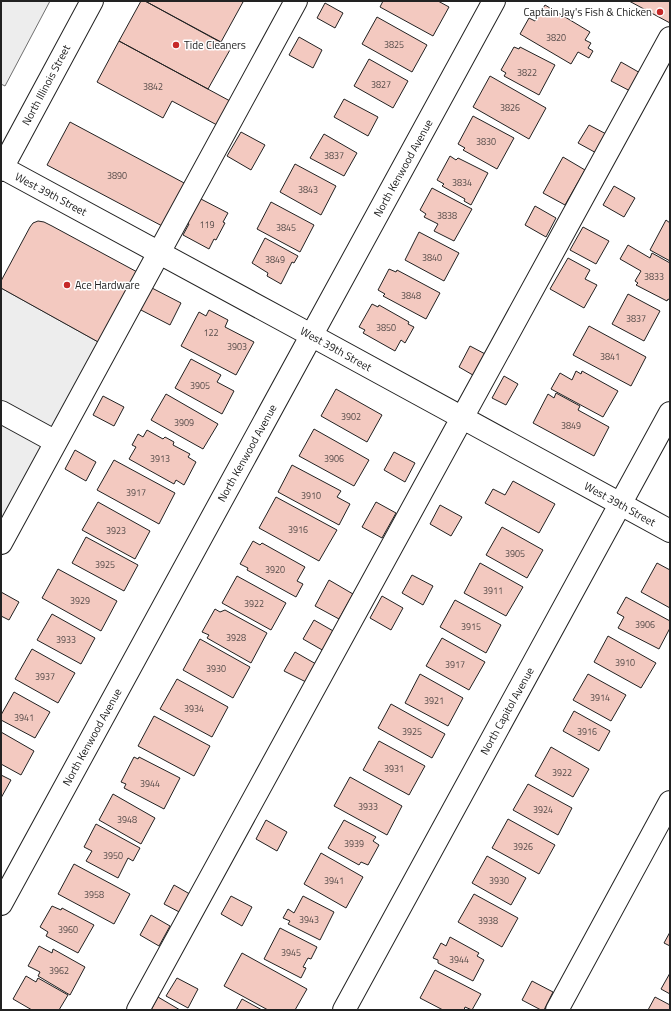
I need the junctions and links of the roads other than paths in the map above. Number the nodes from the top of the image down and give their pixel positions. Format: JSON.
{"nodes":[{"id":1,"x":92,"y":1,"type":"edge"},
{"id":2,"x":296,"y":1,"type":"edge"},
{"id":3,"x":494,"y":1,"type":"edge"},
{"id":4,"x":670,"y":38,"type":"edge"},
{"id":5,"x":1,"y":168,"type":"edge"},
{"id":6,"x":159,"y":253,"type":"junction"},
{"id":7,"x":312,"y":335,"type":"junction"},
{"id":8,"x":1,"y":412,"type":"edge"},
{"id":9,"x":670,"y":413,"type":"edge"},
{"id":10,"x":462,"y":418,"type":"junction"},
{"id":11,"x":56,"y":442,"type":"junction"},
{"id":12,"x":620,"y":504,"type":"junction"},
{"id":13,"x":670,"y":531,"type":"edge"},
{"id":14,"x":1,"y":543,"type":"edge"},
{"id":15,"x":670,"y":802,"type":"edge"},
{"id":16,"x":1,"y":904,"type":"edge"},
{"id":17,"x":138,"y":1010,"type":"edge"},
{"id":18,"x":344,"y":1010,"type":"edge"},
{"id":19,"x":557,"y":1010,"type":"edge"}],
"edges":[{"from":1,"to":5,"type":"street","name":"North Illinois Street"},
{"from":2,"to":6,"type":"street"},
{"from":3,"to":7,"type":"street","name":"North Kenwood Avenue"},
{"from":4,"to":10,"type":"street"},
{"from":5,"to":6,"type":"street","name":"West 39th Street"},
{"from":6,"to":7,"type":"street","name":"West 39th Street"},
{"from":6,"to":11,"type":"street"},
{"from":7,"to":10,"type":"street","name":"West 39th Street"},
{"from":7,"to":16,"type":"street","name":"North Kenwood Avenue"},
{"from":8,"to":11,"type":"street"},
{"from":9,"to":12,"type":"street","name":"North Capitol Avenue"},
{"from":10,"to":12,"type":"street","name":"West 39th Street"},
{"from":10,"to":17,"type":"street"},
{"from":11,"to":14,"type":"street"},
{"from":12,"to":13,"type":"street","name":"West 39th Street"},
{"from":12,"to":18,"type":"street","name":"North Capitol Avenue"},
{"from":15,"to":19,"type":"street"}]}
